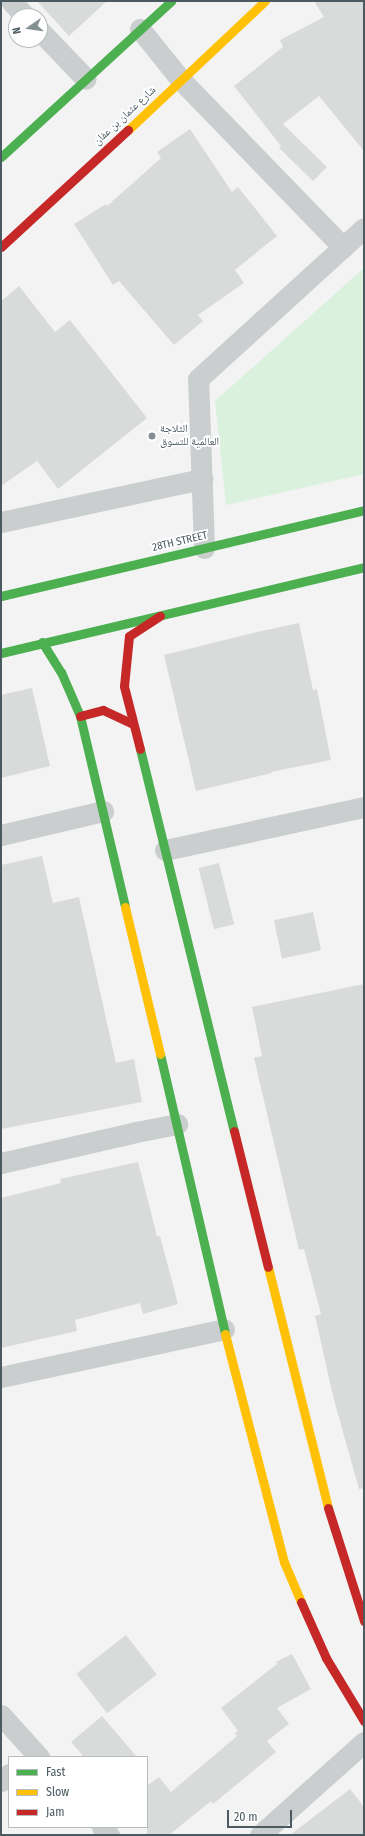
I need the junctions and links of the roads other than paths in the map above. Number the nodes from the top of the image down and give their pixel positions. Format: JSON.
{"nodes":[{"id":1,"x":171,"y":1,"type":"edge"},
{"id":2,"x":265,"y":1,"type":"edge"},
{"id":3,"x":140,"y":28,"type":"junction"},
{"id":4,"x":48,"y":39,"type":"edge"},
{"id":5,"x":86,"y":79,"type":"junction"},
{"id":6,"x":181,"y":80,"type":"junction"},
{"id":7,"x":1,"y":157,"type":"edge"},
{"id":8,"x":364,"y":228,"type":"edge"},
{"id":9,"x":1,"y":247,"type":"edge"},
{"id":10,"x":343,"y":247,"type":"junction"},
{"id":11,"x":202,"y":479,"type":"junction"},
{"id":12,"x":364,"y":510,"type":"edge"},
{"id":13,"x":1,"y":522,"type":"edge"},
{"id":14,"x":204,"y":548,"type":"junction"},
{"id":15,"x":364,"y":567,"type":"edge"},
{"id":16,"x":1,"y":596,"type":"edge"},
{"id":17,"x":160,"y":616,"type":"junction"},
{"id":18,"x":42,"y":642,"type":"junction"},
{"id":19,"x":1,"y":653,"type":"edge"},
{"id":20,"x":80,"y":716,"type":"junction"},
{"id":21,"x":133,"y":724,"type":"junction"},
{"id":22,"x":364,"y":807,"type":"edge"},
{"id":23,"x":102,"y":811,"type":"junction"},
{"id":24,"x":1,"y":835,"type":"edge"},
{"id":25,"x":165,"y":850,"type":"junction"},
{"id":26,"x":177,"y":1124,"type":"junction"},
{"id":27,"x":1,"y":1163,"type":"edge"},
{"id":28,"x":224,"y":1329,"type":"junction"},
{"id":29,"x":1,"y":1377,"type":"edge"},
{"id":30,"x":364,"y":1621,"type":"edge"},
{"id":31,"x":1,"y":1716,"type":"edge"},
{"id":32,"x":364,"y":1720,"type":"edge"},
{"id":33,"x":364,"y":1742,"type":"edge"},
{"id":34,"x":33,"y":1755,"type":"edge"},
{"id":35,"x":260,"y":1835,"type":"edge"}],
"edges":[{"from":1,"to":3,"type":"street"},
{"from":2,"to":6,"type":"street","name":"شارع عثمان بن عفان"},
{"from":3,"to":5,"type":"street"},
{"from":3,"to":6,"type":"street"},
{"from":4,"to":5,"type":"street"},
{"from":5,"to":7,"type":"street"},
{"from":6,"to":9,"type":"street","name":"شارع عثمان بن عفان"},
{"from":6,"to":10,"type":"street"},
{"from":8,"to":10,"type":"street"},
{"from":10,"to":11,"type":"street"},
{"from":11,"to":13,"type":"street"},
{"from":11,"to":14,"type":"street"},
{"from":12,"to":14,"type":"street","name":"28TH STREET"},
{"from":14,"to":16,"type":"street","name":"28TH STREET"},
{"from":15,"to":17,"type":"street"},
{"from":17,"to":18,"type":"street"},
{"from":17,"to":21,"type":"street"},
{"from":18,"to":19,"type":"street"},
{"from":18,"to":20,"type":"street"},
{"from":20,"to":21,"type":"street"},
{"from":20,"to":23,"type":"street"},
{"from":21,"to":25,"type":"street"},
{"from":22,"to":25,"type":"street"},
{"from":23,"to":24,"type":"street"},
{"from":23,"to":26,"type":"street"},
{"from":25,"to":30,"type":"street"},
{"from":26,"to":27,"type":"street"},
{"from":26,"to":28,"type":"street"},
{"from":28,"to":29,"type":"street"},
{"from":28,"to":32,"type":"street"},
{"from":31,"to":34,"type":"street"},
{"from":33,"to":35,"type":"street"}]}
